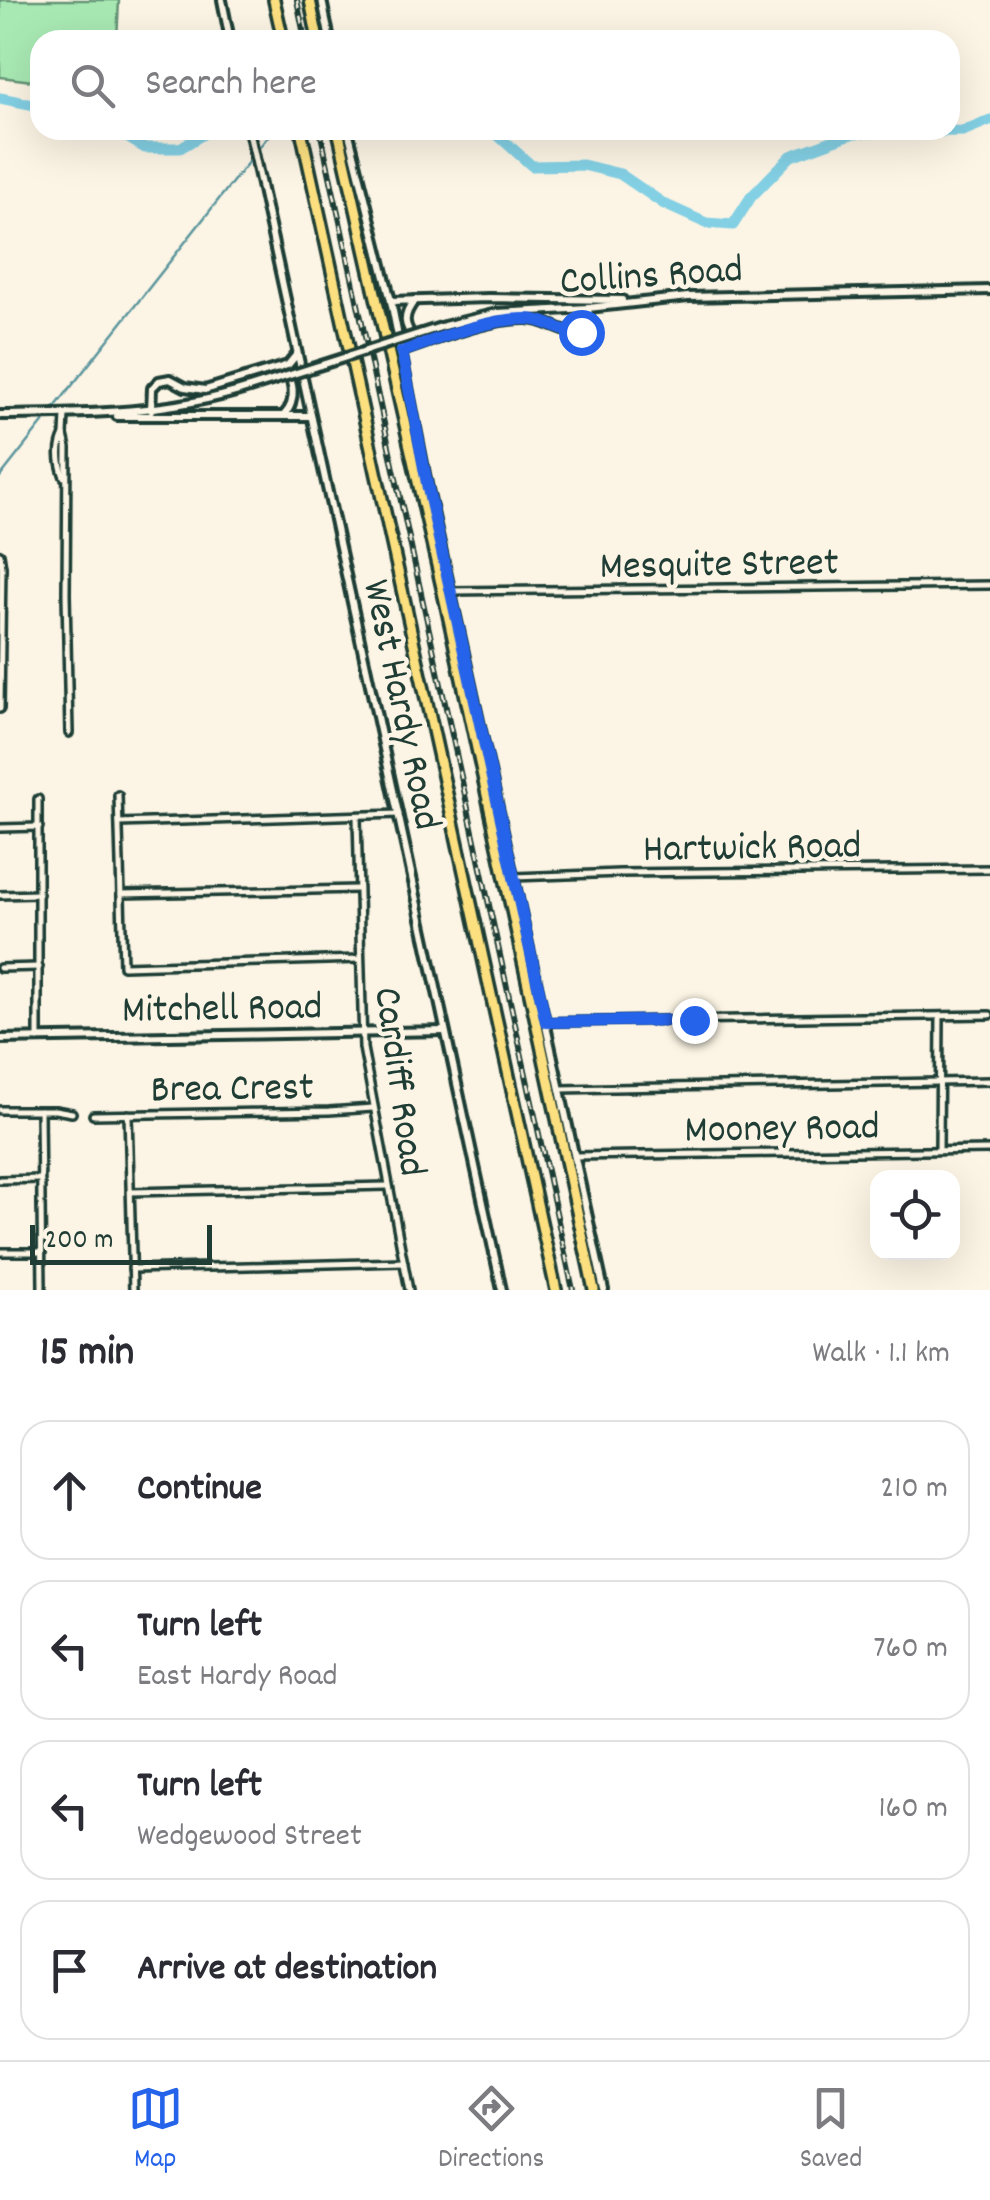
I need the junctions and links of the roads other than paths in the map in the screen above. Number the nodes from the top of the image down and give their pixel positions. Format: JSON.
{"nodes":[{"id":1,"x":222,"y":0,"type":"edge"},
{"id":2,"x":274,"y":0,"type":"edge"},
{"id":3,"x":310,"y":0,"type":"edge"},
{"id":4,"x":322,"y":0,"type":"edge"},
{"id":5,"x":228,"y":30,"type":"edge"},
{"id":6,"x":281,"y":30,"type":"edge"},
{"id":7,"x":316,"y":30,"type":"edge"},
{"id":8,"x":328,"y":30,"type":"edge"},
{"id":9,"x":252,"y":140,"type":"edge"},
{"id":10,"x":304,"y":140,"type":"edge"},
{"id":11,"x":340,"y":140,"type":"edge"},
{"id":12,"x":351,"y":140,"type":"edge"},
{"id":13,"x":990,"y":290,"type":"edge"},
{"id":14,"x":416,"y":300,"type":"junction"},
{"id":15,"x":391,"y":301,"type":"junction"},
{"id":16,"x":588,"y":304,"type":"junction"},
{"id":17,"x":428,"y":342,"type":"junction"},
{"id":18,"x":298,"y":352,"type":"junction"},
{"id":19,"x":402,"y":352,"type":"junction"},
{"id":20,"x":278,"y":369,"type":"junction"},
{"id":21,"x":151,"y":412,"type":"junction"},
{"id":22,"x":0,"y":414,"type":"edge"},
{"id":23,"x":62,"y":415,"type":"junction"},
{"id":24,"x":283,"y":416,"type":"junction"},
{"id":25,"x":311,"y":416,"type":"junction"},
{"id":26,"x":0,"y":554,"type":"edge"},
{"id":27,"x":990,"y":585,"type":"edge"},
{"id":28,"x":450,"y":591,"type":"junction"},
{"id":29,"x":0,"y":709,"type":"edge"},
{"id":30,"x":69,"y":733,"type":"dead end"},
{"id":31,"x":118,"y":795,"type":"dead end"},
{"id":32,"x":38,"y":799,"type":"dead end"},
{"id":33,"x":399,"y":814,"type":"junction"},
{"id":34,"x":357,"y":817,"type":"junction"},
{"id":35,"x":119,"y":823,"type":"junction"},
{"id":36,"x":39,"y":827,"type":"junction"},
{"id":37,"x":0,"y":828,"type":"edge"},
{"id":38,"x":990,"y":869,"type":"edge"},
{"id":39,"x":514,"y":877,"type":"junction"},
{"id":40,"x":358,"y":889,"type":"junction"},
{"id":41,"x":39,"y":894,"type":"junction"},
{"id":42,"x":121,"y":894,"type":"junction"},
{"id":43,"x":0,"y":895,"type":"edge"},
{"id":44,"x":360,"y":959,"type":"junction"},
{"id":45,"x":39,"y":967,"type":"junction"},
{"id":46,"x":0,"y":968,"type":"edge"},
{"id":47,"x":990,"y":1015,"type":"edge"},
{"id":48,"x":940,"y":1016,"type":"junction"},
{"id":49,"x":546,"y":1022,"type":"junction"},
{"id":50,"x":446,"y":1030,"type":"junction"},
{"id":51,"x":362,"y":1032,"type":"junction"},
{"id":52,"x":38,"y":1039,"type":"junction"},
{"id":53,"x":0,"y":1040,"type":"edge"},
{"id":54,"x":940,"y":1082,"type":"junction"},
{"id":55,"x":990,"y":1082,"type":"edge"},
{"id":56,"x":560,"y":1089,"type":"junction"},
{"id":57,"x":373,"y":1108,"type":"junction"},
{"id":58,"x":0,"y":1110,"type":"edge"},
{"id":59,"x":40,"y":1110,"type":"junction"},
{"id":60,"x":72,"y":1113,"type":"dead end"},
{"id":61,"x":128,"y":1114,"type":"junction"},
{"id":62,"x":92,"y":1116,"type":"dead end"},
{"id":63,"x":940,"y":1150,"type":"junction"},
{"id":64,"x":990,"y":1150,"type":"edge"},
{"id":65,"x":574,"y":1156,"type":"junction"},
{"id":66,"x":40,"y":1179,"type":"junction"},
{"id":67,"x":0,"y":1180,"type":"edge"},
{"id":68,"x":388,"y":1186,"type":"junction"},
{"id":69,"x":130,"y":1192,"type":"junction"},
{"id":70,"x":0,"y":1252,"type":"edge"},
{"id":71,"x":42,"y":1252,"type":"junction"},
{"id":72,"x":404,"y":1262,"type":"junction"},
{"id":73,"x":132,"y":1269,"type":"junction"},
{"id":74,"x":42,"y":1290,"type":"edge"},
{"id":75,"x":133,"y":1290,"type":"edge"},
{"id":76,"x":409,"y":1290,"type":"edge"},
{"id":77,"x":502,"y":1290,"type":"edge"},
{"id":78,"x":556,"y":1290,"type":"edge"},
{"id":79,"x":594,"y":1290,"type":"edge"},
{"id":80,"x":604,"y":1290,"type":"edge"}],
"edges":[{"from":1,"to":5,"type":"main road"},
{"from":2,"to":6,"type":"highway"},
{"from":3,"to":7,"type":"highway"},
{"from":4,"to":8,"type":"main road"},
{"from":9,"to":18,"type":"main road","name":"West Hardy Road"},
{"from":10,"to":78,"type":"highway"},
{"from":11,"to":79,"type":"highway"},
{"from":12,"to":15,"type":"main road"},
{"from":13,"to":16,"type":"main road","name":"Collins Road"},
{"from":14,"to":15,"type":"main road"},
{"from":14,"to":16,"type":"main road"},
{"from":14,"to":17,"type":"main road"},
{"from":15,"to":19,"type":"main road"},
{"from":16,"to":17,"type":"main road"},
{"from":16,"to":21,"type":"main road","name":"Collins Road","bridge":true},
{"from":17,"to":19,"type":"main road"},
{"from":18,"to":20,"type":"main road"},
{"from":18,"to":25,"type":"main road","name":"West Hardy Road"},
{"from":19,"to":28,"type":"main road"},
{"from":20,"to":21,"type":"main road"},
{"from":20,"to":24,"type":"main road"},
{"from":21,"to":23,"type":"main road"},
{"from":21,"to":24,"type":"main road"},
{"from":22,"to":23,"type":"main road"},
{"from":23,"to":30,"type":"street"},
{"from":24,"to":25,"type":"main road"},
{"from":25,"to":33,"type":"main road","name":"West Hardy Road"},
{"from":26,"to":29,"type":"street"},
{"from":27,"to":28,"type":"street","name":"Mesquite Street"},
{"from":28,"to":39,"type":"main road"},
{"from":31,"to":35,"type":"street"},
{"from":32,"to":36,"type":"street"},
{"from":33,"to":34,"type":"street"},
{"from":33,"to":50,"type":"main road","name":"West Hardy Road"},
{"from":34,"to":35,"type":"street"},
{"from":34,"to":40,"type":"street","name":"Cardiff Road"},
{"from":35,"to":42,"type":"street"},
{"from":36,"to":37,"type":"street"},
{"from":36,"to":41,"type":"street"},
{"from":38,"to":39,"type":"street","name":"Hartwick Road"},
{"from":39,"to":49,"type":"main road"},
{"from":40,"to":42,"type":"street"},
{"from":40,"to":44,"type":"street","name":"Cardiff Road"},
{"from":41,"to":43,"type":"street"},
{"from":41,"to":45,"type":"street"},
{"from":42,"to":44,"type":"street"},
{"from":44,"to":51,"type":"street","name":"Cardiff Road"},
{"from":45,"to":46,"type":"street"},
{"from":45,"to":52,"type":"street"},
{"from":47,"to":48,"type":"street"},
{"from":48,"to":49,"type":"street"},
{"from":48,"to":54,"type":"street"},
{"from":49,"to":56,"type":"main road"},
{"from":50,"to":51,"type":"main road","name":"Mitchell Road"},
{"from":50,"to":77,"type":"main road","name":"West Hardy Road"},
{"from":51,"to":52,"type":"main road","name":"Mitchell Road"},
{"from":51,"to":57,"type":"street","name":"Cardiff Road"},
{"from":52,"to":53,"type":"main road","name":"Mitchell Road"},
{"from":54,"to":55,"type":"street"},
{"from":54,"to":56,"type":"street"},
{"from":54,"to":63,"type":"street"},
{"from":56,"to":65,"type":"main road"},
{"from":57,"to":61,"type":"street","name":"Brea Crest"},
{"from":57,"to":68,"type":"street","name":"Cardiff Road"},
{"from":58,"to":59,"type":"street"},
{"from":59,"to":60,"type":"street"},
{"from":59,"to":66,"type":"street"},
{"from":61,"to":62,"type":"street","name":"Brea Crest"},
{"from":61,"to":69,"type":"street"},
{"from":63,"to":64,"type":"street","name":"Mooney Road"},
{"from":63,"to":65,"type":"street","name":"Mooney Road"},
{"from":65,"to":80,"type":"main road"},
{"from":66,"to":67,"type":"street"},
{"from":66,"to":71,"type":"street"},
{"from":68,"to":69,"type":"street"},
{"from":68,"to":72,"type":"street","name":"Cardiff Road"},
{"from":69,"to":73,"type":"street"},
{"from":70,"to":71,"type":"street"},
{"from":71,"to":74,"type":"street"},
{"from":72,"to":73,"type":"street"},
{"from":72,"to":76,"type":"street","name":"Cardiff Road"},
{"from":73,"to":75,"type":"street"}]}
